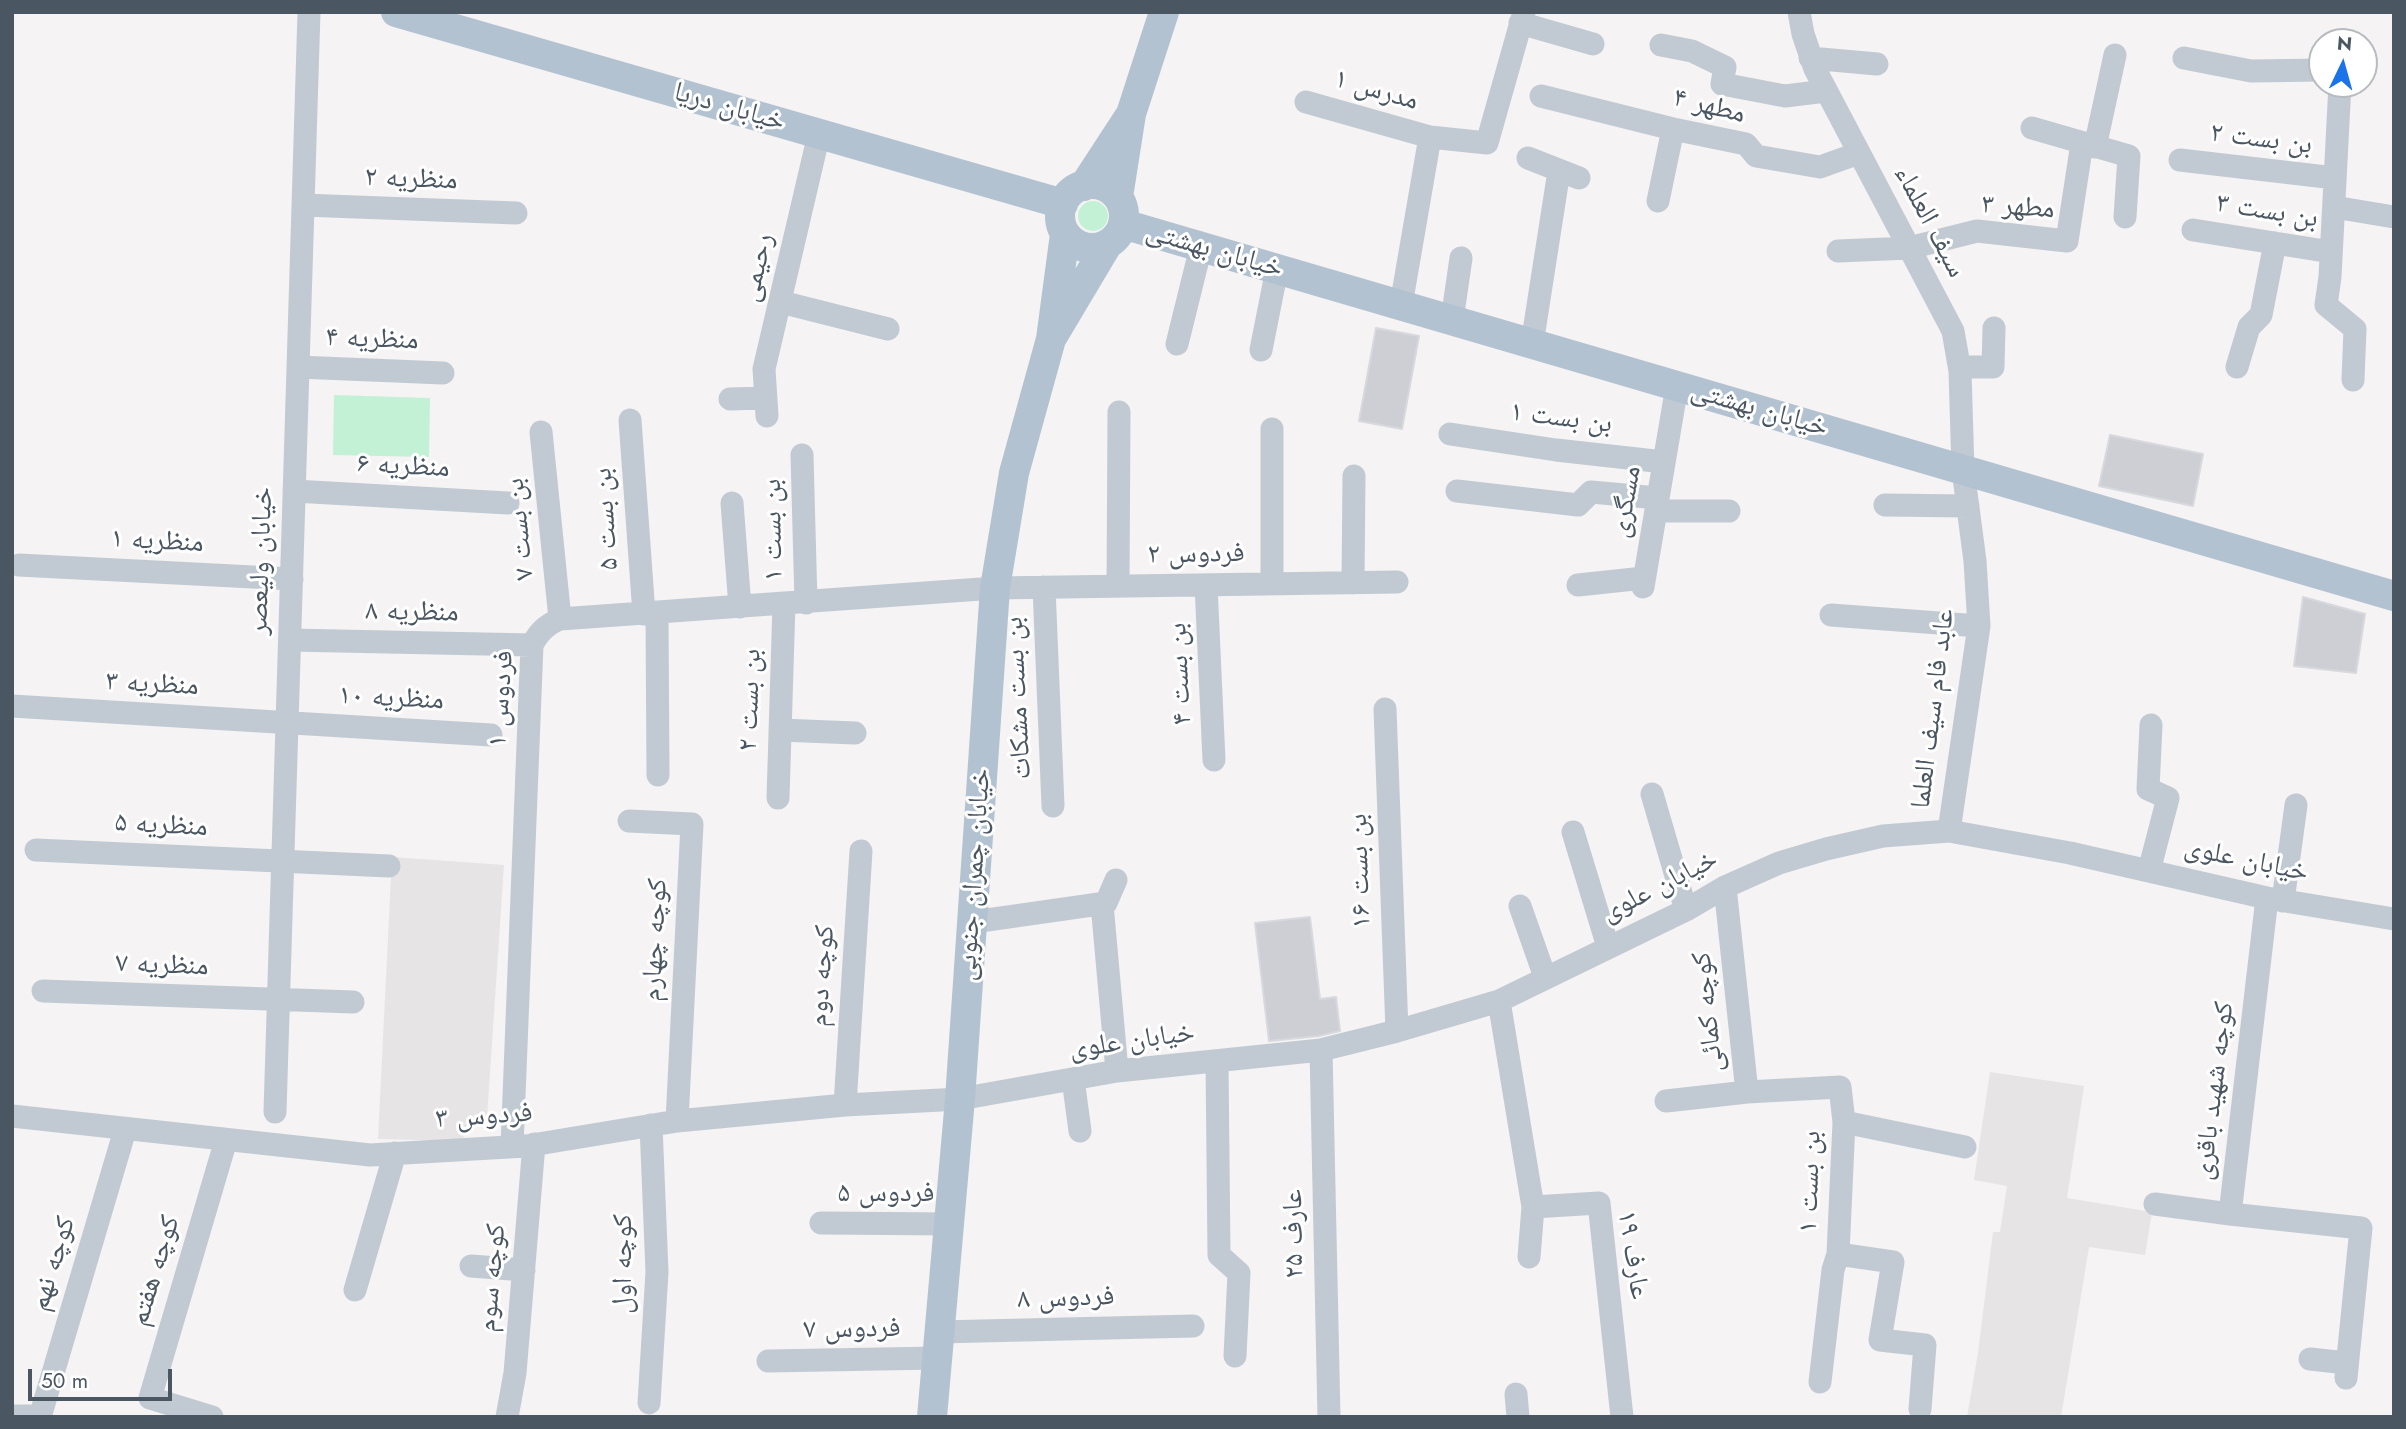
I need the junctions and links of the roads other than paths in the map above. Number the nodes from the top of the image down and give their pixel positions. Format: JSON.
{"nodes":[{"id":1,"x":309,"y":12,"type":"edge"},
{"id":2,"x":396,"y":12,"type":"edge"},
{"id":3,"x":1164,"y":12,"type":"edge"},
{"id":4,"x":1799,"y":12,"type":"edge"},
{"id":5,"x":1522,"y":18,"type":"edge"},
{"id":6,"x":1593,"y":44,"type":"dead end"},
{"id":7,"x":1661,"y":44,"type":"dead end"},
{"id":8,"x":2115,"y":55,"type":"dead end"},
{"id":9,"x":1810,"y":58,"type":"junction"},
{"id":10,"x":2184,"y":58,"type":"dead end"},
{"id":11,"x":1877,"y":64,"type":"dead end"},
{"id":12,"x":2308,"y":70,"type":"edge"},
{"id":13,"x":1826,"y":91,"type":"junction"},
{"id":14,"x":1541,"y":96,"type":"dead end"},
{"id":15,"x":2339,"y":98,"type":"edge"},
{"id":16,"x":1306,"y":102,"type":"dead end"},
{"id":17,"x":1131,"y":114,"type":"junction"},
{"id":18,"x":2032,"y":128,"type":"dead end"},
{"id":19,"x":1673,"y":129,"type":"junction"},
{"id":20,"x":819,"y":134,"type":"junction"},
{"id":21,"x":1430,"y":137,"type":"junction"},
{"id":22,"x":2088,"y":145,"type":"junction"},
{"id":23,"x":1859,"y":153,"type":"junction"},
{"id":24,"x":1528,"y":158,"type":"dead end"},
{"id":25,"x":2180,"y":160,"type":"dead end"},
{"id":26,"x":2335,"y":178,"type":"junction"},
{"id":27,"x":1073,"y":195,"type":"junction"},
{"id":28,"x":1658,"y":201,"type":"dead end"},
{"id":29,"x":303,"y":205,"type":"junction"},
{"id":30,"x":2334,"y":207,"type":"junction"},
{"id":31,"x":516,"y":214,"type":"dead end"},
{"id":32,"x":2124,"y":217,"type":"dead end"},
{"id":33,"x":2394,"y":217,"type":"edge"},
{"id":34,"x":1116,"y":222,"type":"junction"},
{"id":35,"x":2193,"y":230,"type":"dead end"},
{"id":36,"x":1065,"y":233,"type":"junction"},
{"id":37,"x":2276,"y":243,"type":"junction"},
{"id":38,"x":1201,"y":247,"type":"junction"},
{"id":39,"x":1909,"y":248,"type":"junction"},
{"id":40,"x":1838,"y":251,"type":"dead end"},
{"id":41,"x":2331,"y":252,"type":"junction"},
{"id":42,"x":1461,"y":258,"type":"dead end"},
{"id":43,"x":1278,"y":269,"type":"junction"},
{"id":44,"x":781,"y":302,"type":"junction"},
{"id":45,"x":1401,"y":306,"type":"junction"},
{"id":46,"x":1452,"y":320,"type":"junction"},
{"id":47,"x":1994,"y":328,"type":"dead end"},
{"id":48,"x":888,"y":329,"type":"dead end"},
{"id":49,"x":1051,"y":339,"type":"junction"},
{"id":50,"x":1177,"y":344,"type":"dead end"},
{"id":51,"x":1532,"y":344,"type":"junction"},
{"id":52,"x":1261,"y":350,"type":"dead end"},
{"id":53,"x":298,"y":367,"type":"junction"},
{"id":54,"x":1960,"y":367,"type":"junction"},
{"id":55,"x":2237,"y":367,"type":"dead end"},
{"id":56,"x":443,"y":373,"type":"dead end"},
{"id":57,"x":2353,"y":380,"type":"dead end"},
{"id":58,"x":1677,"y":386,"type":"junction"},
{"id":59,"x":730,"y":399,"type":"dead end"},
{"id":60,"x":1119,"y":412,"type":"dead end"},
{"id":61,"x":629,"y":420,"type":"dead end"},
{"id":62,"x":1272,"y":429,"type":"dead end"},
{"id":63,"x":541,"y":432,"type":"dead end"},
{"id":64,"x":1450,"y":434,"type":"dead end"},
{"id":65,"x":802,"y":456,"type":"dead end"},
{"id":66,"x":1664,"y":462,"type":"junction"},
{"id":67,"x":1964,"y":470,"type":"junction"},
{"id":68,"x":1354,"y":476,"type":"dead end"},
{"id":69,"x":294,"y":491,"type":"junction"},
{"id":70,"x":1457,"y":491,"type":"dead end"},
{"id":71,"x":508,"y":503,"type":"dead end"},
{"id":72,"x":732,"y":503,"type":"dead end"},
{"id":73,"x":1657,"y":504,"type":"junction"},
{"id":74,"x":1885,"y":505,"type":"dead end"},
{"id":75,"x":1968,"y":506,"type":"junction"},
{"id":76,"x":1728,"y":511,"type":"dead end"},
{"id":77,"x":19,"y":565,"type":"dead end"},
{"id":78,"x":292,"y":579,"type":"junction"},
{"id":79,"x":1397,"y":582,"type":"dead end"},
{"id":80,"x":1353,"y":583,"type":"junction"},
{"id":81,"x":1272,"y":584,"type":"junction"},
{"id":82,"x":1206,"y":585,"type":"junction"},
{"id":83,"x":1578,"y":585,"type":"dead end"},
{"id":84,"x":1118,"y":586,"type":"junction"},
{"id":85,"x":1044,"y":587,"type":"junction"},
{"id":86,"x":995,"y":588,"type":"junction"},
{"id":87,"x":2394,"y":596,"type":"edge"},
{"id":88,"x":795,"y":603,"type":"junction"},
{"id":89,"x":740,"y":607,"type":"junction"},
{"id":90,"x":650,"y":613,"type":"junction"},
{"id":91,"x":1831,"y":615,"type":"dead end"},
{"id":92,"x":560,"y":619,"type":"junction"},
{"id":93,"x":1979,"y":625,"type":"junction"},
{"id":94,"x":290,"y":640,"type":"junction"},
{"id":95,"x":532,"y":645,"type":"junction"},
{"id":96,"x":12,"y":706,"type":"edge"},
{"id":97,"x":1385,"y":709,"type":"dead end"},
{"id":98,"x":287,"y":723,"type":"junction"},
{"id":99,"x":2151,"y":725,"type":"dead end"},
{"id":100,"x":780,"y":730,"type":"junction"},
{"id":101,"x":855,"y":733,"type":"dead end"},
{"id":102,"x":491,"y":735,"type":"dead end"},
{"id":103,"x":1214,"y":760,"type":"dead end"},
{"id":104,"x":658,"y":775,"type":"dead end"},
{"id":105,"x":1652,"y":793,"type":"dead end"},
{"id":106,"x":778,"y":798,"type":"dead end"},
{"id":107,"x":2296,"y":805,"type":"dead end"},
{"id":108,"x":1054,"y":806,"type":"dead end"},
{"id":109,"x":629,"y":821,"type":"dead end"},
{"id":110,"x":1949,"y":831,"type":"junction"},
{"id":111,"x":1573,"y":832,"type":"dead end"},
{"id":112,"x":36,"y":850,"type":"dead end"},
{"id":113,"x":861,"y":851,"type":"dead end"},
{"id":114,"x":283,"y":862,"type":"junction"},
{"id":115,"x":389,"y":866,"type":"dead end"},
{"id":116,"x":2149,"y":871,"type":"junction"},
{"id":117,"x":1116,"y":880,"type":"dead end"},
{"id":118,"x":1725,"y":887,"type":"junction"},
{"id":119,"x":2275,"y":900,"type":"junction"},
{"id":120,"x":1102,"y":904,"type":"junction"},
{"id":121,"x":1520,"y":906,"type":"dead end"},
{"id":122,"x":1686,"y":910,"type":"junction"},
{"id":123,"x":2394,"y":919,"type":"edge"},
{"id":124,"x":973,"y":922,"type":"junction"},
{"id":125,"x":1608,"y":947,"type":"junction"},
{"id":126,"x":1545,"y":977,"type":"junction"},
{"id":127,"x":43,"y":991,"type":"dead end"},
{"id":128,"x":279,"y":999,"type":"junction"},
{"id":129,"x":1499,"y":1001,"type":"junction"},
{"id":130,"x":353,"y":1002,"type":"dead end"},
{"id":131,"x":1397,"y":1031,"type":"junction"},
{"id":132,"x":1321,"y":1050,"type":"junction"},
{"id":133,"x":1217,"y":1061,"type":"junction"},
{"id":134,"x":1117,"y":1071,"type":"junction"},
{"id":135,"x":1073,"y":1079,"type":"junction"},
{"id":136,"x":1747,"y":1092,"type":"junction"},
{"id":137,"x":960,"y":1098,"type":"junction"},
{"id":138,"x":1666,"y":1101,"type":"dead end"},
{"id":139,"x":845,"y":1105,"type":"junction"},
{"id":140,"x":275,"y":1112,"type":"dead end"},
{"id":141,"x":12,"y":1116,"type":"edge"},
{"id":142,"x":677,"y":1121,"type":"junction"},
{"id":143,"x":1844,"y":1122,"type":"junction"},
{"id":144,"x":651,"y":1125,"type":"junction"},
{"id":145,"x":125,"y":1130,"type":"junction"},
{"id":146,"x":1080,"y":1131,"type":"dead end"},
{"id":147,"x":226,"y":1140,"type":"junction"},
{"id":148,"x":523,"y":1145,"type":"junction"},
{"id":149,"x":1965,"y":1147,"type":"dead end"},
{"id":150,"x":396,"y":1153,"type":"junction"},
{"id":151,"x":2155,"y":1204,"type":"dead end"},
{"id":152,"x":1533,"y":1207,"type":"junction"},
{"id":153,"x":2230,"y":1214,"type":"junction"},
{"id":154,"x":821,"y":1223,"type":"dead end"},
{"id":155,"x":950,"y":1224,"type":"junction"},
{"id":156,"x":1838,"y":1254,"type":"junction"},
{"id":157,"x":1530,"y":1257,"type":"dead end"},
{"id":158,"x":471,"y":1266,"type":"dead end"},
{"id":159,"x":524,"y":1270,"type":"junction"},
{"id":160,"x":355,"y":1290,"type":"dead end"},
{"id":161,"x":1194,"y":1326,"type":"dead end"},
{"id":162,"x":938,"y":1345,"type":"junction"},
{"id":163,"x":1235,"y":1356,"type":"dead end"},
{"id":164,"x":2310,"y":1359,"type":"dead end"},
{"id":165,"x":768,"y":1361,"type":"dead end"},
{"id":166,"x":1820,"y":1381,"type":"dead end"},
{"id":167,"x":1516,"y":1394,"type":"dead end"},
{"id":168,"x":649,"y":1403,"type":"dead end"},
{"id":169,"x":1920,"y":1409,"type":"dead end"},
{"id":170,"x":12,"y":1416,"type":"edge"},
{"id":171,"x":40,"y":1416,"type":"edge"},
{"id":172,"x":212,"y":1417,"type":"edge"},
{"id":173,"x":507,"y":1417,"type":"edge"},
{"id":174,"x":932,"y":1417,"type":"edge"},
{"id":175,"x":1329,"y":1417,"type":"edge"},
{"id":176,"x":1518,"y":1417,"type":"edge"},
{"id":177,"x":1622,"y":1417,"type":"edge"}],
"edges":[{"from":1,"to":29,"type":"street","name":"خیابان ولیعصر"},
{"from":2,"to":20,"type":"main road","name":"خیابان دریا"},
{"from":3,"to":17,"type":"main road"},
{"from":4,"to":9,"type":"street","name":"سیف العلماء"},
{"from":5,"to":6,"type":"street"},
{"from":5,"to":21,"type":"street","name":"مدرس ۱"},
{"from":7,"to":13,"type":"street"},
{"from":8,"to":22,"type":"street"},
{"from":9,"to":11,"type":"street"},
{"from":9,"to":13,"type":"street","name":"سیف العلماء"},
{"from":10,"to":12,"type":"street"},
{"from":13,"to":23,"type":"street","name":"سیف العلماء"},
{"from":14,"to":19,"type":"street","name":"مطهر ۴"},
{"from":15,"to":26,"type":"street"},
{"from":16,"to":21,"type":"street","name":"مدرس ۱"},
{"from":17,"to":27,"type":"main road"},
{"from":17,"to":34,"type":"main road"},
{"from":18,"to":22,"type":"street"},
{"from":19,"to":23,"type":"street","name":"مطهر ۴"},
{"from":19,"to":28,"type":"street"},
{"from":20,"to":27,"type":"main road","name":"خیابان دریا"},
{"from":20,"to":44,"type":"street","name":"رحیمی"},
{"from":21,"to":45,"type":"street"},
{"from":22,"to":32,"type":"street"},
{"from":22,"to":39,"type":"street","name":"مطهر ۳"},
{"from":23,"to":39,"type":"street","name":"سیف العلماء"},
{"from":24,"to":51,"type":"street"},
{"from":25,"to":26,"type":"street","name":"بن بست ۲"},
{"from":26,"to":30,"type":"street"},
{"from":27,"to":34,"type":"main road"},
{"from":27,"to":36,"type":"main road"},
{"from":29,"to":31,"type":"street","name":"منظریه ۲"},
{"from":29,"to":53,"type":"street","name":"خیابان ولیعصر"},
{"from":30,"to":33,"type":"street"},
{"from":30,"to":41,"type":"street"},
{"from":34,"to":36,"type":"main road"},
{"from":34,"to":38,"type":"main road","name":"خیابان بهشتی"},
{"from":34,"to":49,"type":"main road","name":"خیابان چمران جنوبی"},
{"from":35,"to":37,"type":"street","name":"بن بست ۳"},
{"from":36,"to":49,"type":"main road","name":"خیابان چمران جنوبی"},
{"from":37,"to":41,"type":"street","name":"بن بست ۳"},
{"from":37,"to":55,"type":"street"},
{"from":38,"to":43,"type":"main road","name":"خیابان بهشتی"},
{"from":38,"to":50,"type":"street"},
{"from":39,"to":40,"type":"street"},
{"from":39,"to":54,"type":"street","name":"سیف العلماء"},
{"from":41,"to":57,"type":"street"},
{"from":42,"to":46,"type":"street"},
{"from":43,"to":45,"type":"main road","name":"خیابان بهشتی"},
{"from":43,"to":52,"type":"street"},
{"from":44,"to":48,"type":"street"},
{"from":44,"to":59,"type":"street","name":"رحیمی"},
{"from":45,"to":46,"type":"main road","name":"خیابان بهشتی"},
{"from":46,"to":51,"type":"main road","name":"خیابان بهشتی"},
{"from":47,"to":54,"type":"street"},
{"from":49,"to":86,"type":"main road","name":"خیابان چمران جنوبی"},
{"from":51,"to":58,"type":"main road","name":"خیابان بهشتی"},
{"from":53,"to":56,"type":"street","name":"منظریه ۴"},
{"from":53,"to":69,"type":"street","name":"خیابان ولیعصر"},
{"from":54,"to":67,"type":"street","name":"سیف العلماء"},
{"from":58,"to":66,"type":"street","name":"مسگری"},
{"from":58,"to":67,"type":"main road","name":"خیابان بهشتی"},
{"from":60,"to":84,"type":"street"},
{"from":61,"to":90,"type":"street","name":"بن بست ۵"},
{"from":62,"to":81,"type":"street"},
{"from":63,"to":92,"type":"street","name":"بن بست ۷"},
{"from":64,"to":66,"type":"street","name":"بن بست ۱"},
{"from":65,"to":88,"type":"street","name":"بن بست ۱"},
{"from":66,"to":73,"type":"street","name":"مسگری"},
{"from":67,"to":75,"type":"street","name":"عابد فام سیف العلما"},
{"from":67,"to":87,"type":"main road","name":"خیابان بهشتی"},
{"from":68,"to":80,"type":"street"},
{"from":69,"to":71,"type":"street","name":"منظریه ۶"},
{"from":69,"to":78,"type":"street","name":"خیابان ولیعصر"},
{"from":70,"to":73,"type":"street"},
{"from":72,"to":89,"type":"street"},
{"from":73,"to":76,"type":"street"},
{"from":73,"to":83,"type":"street","name":"مسگری"},
{"from":74,"to":75,"type":"street"},
{"from":75,"to":93,"type":"street","name":"عابد فام سیف العلما"},
{"from":77,"to":78,"type":"street","name":"منظریه ۱"},
{"from":78,"to":94,"type":"street","name":"خیابان ولیعصر"},
{"from":79,"to":80,"type":"street","name":"فردوس ۲"},
{"from":80,"to":81,"type":"street","name":"فردوس ۲"},
{"from":81,"to":82,"type":"street","name":"فردوس ۲"},
{"from":82,"to":84,"type":"street","name":"فردوس ۲"},
{"from":82,"to":103,"type":"street","name":"بن بست ۴"},
{"from":84,"to":85,"type":"street","name":"فردوس ۲"},
{"from":85,"to":86,"type":"street","name":"فردوس ۲"},
{"from":85,"to":108,"type":"street","name":"بن بست مشکات"},
{"from":86,"to":88,"type":"street"},
{"from":86,"to":124,"type":"main road","name":"خیابان چمران جنوبی"},
{"from":88,"to":89,"type":"street"},
{"from":88,"to":100,"type":"street","name":"بن بست ۲"},
{"from":89,"to":90,"type":"street"},
{"from":90,"to":92,"type":"street"},
{"from":90,"to":104,"type":"street"},
{"from":91,"to":93,"type":"street"},
{"from":92,"to":95,"type":"street","name":"فردوس ۱"},
{"from":93,"to":110,"type":"street","name":"عابد فام سیف العلما"},
{"from":94,"to":95,"type":"street","name":"منظریه ۸"},
{"from":94,"to":98,"type":"street","name":"خیابان ولیعصر"},
{"from":95,"to":148,"type":"street","name":"فردوس ۱"},
{"from":96,"to":98,"type":"street","name":"منظریه ۳"},
{"from":97,"to":131,"type":"street","name":"بن بست ۱۶"},
{"from":98,"to":102,"type":"street","name":"منظریه ۱۰"},
{"from":98,"to":114,"type":"street","name":"خیابان ولیعصر"},
{"from":99,"to":116,"type":"street"},
{"from":100,"to":101,"type":"street"},
{"from":100,"to":106,"type":"street","name":"بن بست ۲"},
{"from":105,"to":122,"type":"street"},
{"from":107,"to":119,"type":"street","name":"کوچه شهید باقری"},
{"from":109,"to":142,"type":"street","name":"کوچه چهارم"},
{"from":110,"to":116,"type":"street","name":"خیابان علوی"},
{"from":110,"to":118,"type":"street","name":"خیابان علوی"},
{"from":111,"to":125,"type":"street"},
{"from":112,"to":114,"type":"street","name":"منظریه ۵"},
{"from":113,"to":139,"type":"street","name":"کوچه دوم"},
{"from":114,"to":115,"type":"street","name":"منظریه ۵"},
{"from":114,"to":128,"type":"street","name":"خیابان ولیعصر"},
{"from":116,"to":119,"type":"street","name":"خیابان علوی"},
{"from":117,"to":120,"type":"street"},
{"from":118,"to":122,"type":"street","name":"خیابان علوی"},
{"from":118,"to":136,"type":"street","name":"کوچه کمائی"},
{"from":119,"to":123,"type":"street","name":"خیابان علوی"},
{"from":119,"to":153,"type":"street","name":"کوچه شهید باقری"},
{"from":120,"to":124,"type":"street"},
{"from":120,"to":134,"type":"street"},
{"from":121,"to":126,"type":"street"},
{"from":122,"to":125,"type":"street","name":"خیابان علوی"},
{"from":124,"to":137,"type":"main road","name":"خیابان چمران جنوبی"},
{"from":125,"to":126,"type":"street","name":"خیابان علوی"},
{"from":126,"to":129,"type":"street","name":"خیابان علوی"},
{"from":127,"to":128,"type":"street","name":"منظریه ۷"},
{"from":128,"to":130,"type":"street","name":"منظریه ۷"},
{"from":128,"to":140,"type":"street","name":"خیابان ولیعصر"},
{"from":129,"to":131,"type":"street","name":"خیابان علوی"},
{"from":129,"to":152,"type":"street"},
{"from":131,"to":132,"type":"street","name":"خیابان علوی"},
{"from":132,"to":133,"type":"street","name":"خیابان علوی"},
{"from":132,"to":175,"type":"street","name":"عارف ۲۵"},
{"from":133,"to":134,"type":"street","name":"خیابان علوی"},
{"from":133,"to":163,"type":"street"},
{"from":134,"to":135,"type":"street","name":"خیابان علوی"},
{"from":135,"to":137,"type":"street","name":"خیابان علوی"},
{"from":135,"to":146,"type":"street"},
{"from":136,"to":138,"type":"street","name":"کوچه کمائی"},
{"from":136,"to":143,"type":"street","name":"بن بست ۱"},
{"from":137,"to":139,"type":"street","name":"فردوس ۳"},
{"from":137,"to":155,"type":"main road","name":"خیابان چمران جنوبی"},
{"from":139,"to":142,"type":"street","name":"فردوس ۳"},
{"from":141,"to":145,"type":"street","name":"فردوس ۳"},
{"from":142,"to":144,"type":"street","name":"فردوس ۳"},
{"from":143,"to":149,"type":"street"},
{"from":143,"to":156,"type":"street","name":"بن بست ۱"},
{"from":144,"to":148,"type":"street","name":"فردوس ۳"},
{"from":144,"to":168,"type":"street","name":"کوچه اول"},
{"from":145,"to":147,"type":"street","name":"فردوس ۳"},
{"from":145,"to":171,"type":"street","name":"کوچه نهم"},
{"from":147,"to":150,"type":"street","name":"فردوس ۳"},
{"from":147,"to":172,"type":"street","name":"کوچه هفتم"},
{"from":148,"to":150,"type":"street","name":"فردوس ۳"},
{"from":148,"to":159,"type":"street","name":"کوچه سوم"},
{"from":150,"to":160,"type":"street"},
{"from":151,"to":153,"type":"street","name":"کوچه شهید باقری"},
{"from":152,"to":157,"type":"street"},
{"from":152,"to":177,"type":"street","name":"عارف ۱۹"},
{"from":153,"to":164,"type":"street"},
{"from":154,"to":155,"type":"street","name":"فردوس ۵"},
{"from":155,"to":162,"type":"main road","name":"خیابان چمران جنوبی"},
{"from":156,"to":166,"type":"street"},
{"from":156,"to":169,"type":"street","name":"بن بست ۱"},
{"from":158,"to":159,"type":"street"},
{"from":159,"to":173,"type":"street","name":"کوچه سوم"},
{"from":161,"to":162,"type":"street","name":"فردوس ۸"},
{"from":162,"to":165,"type":"street","name":"فردوس ۷"},
{"from":162,"to":174,"type":"main road","name":"خیابان چمران جنوبی"},
{"from":167,"to":176,"type":"street"},
{"from":170,"to":171,"type":"street"}]}
